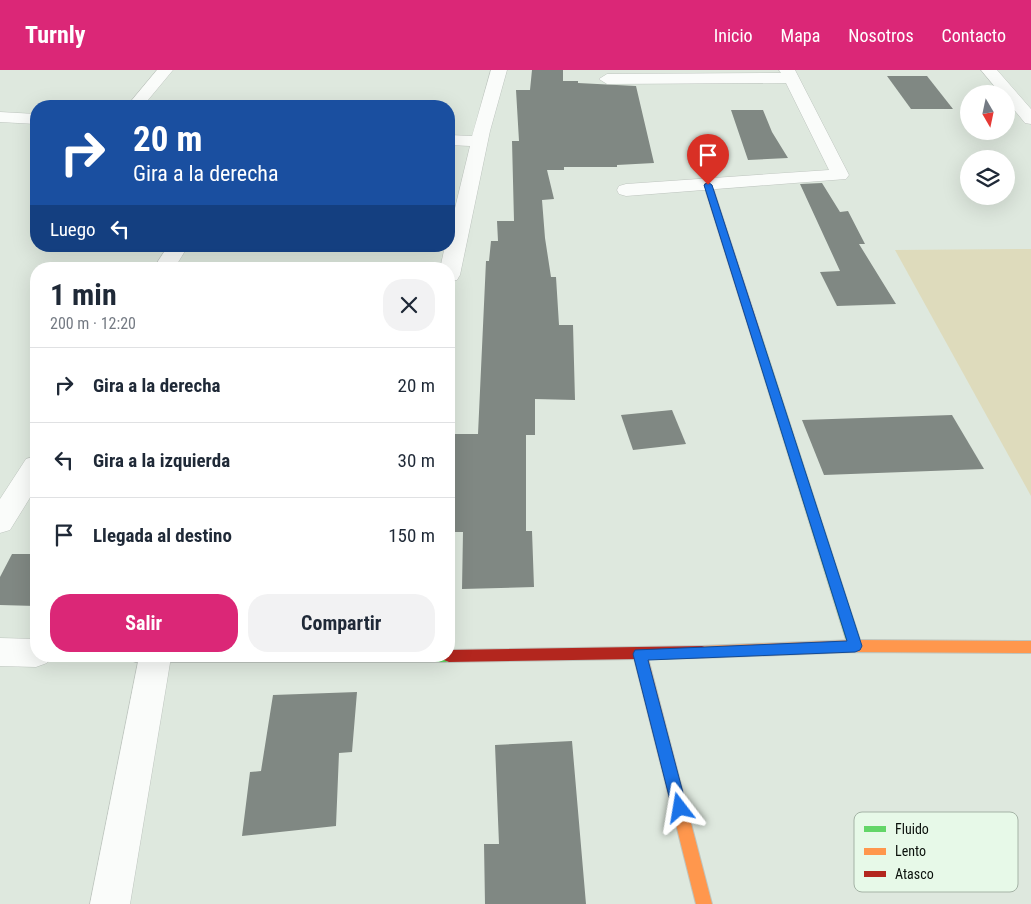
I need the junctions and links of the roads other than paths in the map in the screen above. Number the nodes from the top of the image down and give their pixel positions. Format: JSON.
{"nodes":[{"id":1,"x":165,"y":70,"type":"edge"},
{"id":2,"x":499,"y":70,"type":"edge"},
{"id":3,"x":989,"y":70,"type":"edge"},
{"id":4,"x":789,"y":74,"type":"edge"},
{"id":5,"x":607,"y":79,"type":"dead end"},
{"id":6,"x":140,"y":100,"type":"edge"},
{"id":7,"x":1031,"y":118,"type":"edge"},
{"id":8,"x":30,"y":119,"type":"edge"},
{"id":9,"x":3,"y":121,"type":"edge"},
{"id":10,"x":455,"y":140,"type":"edge"},
{"id":11,"x":480,"y":141,"type":"junction"},
{"id":12,"x":708,"y":185,"type":"junction"},
{"id":13,"x":626,"y":190,"type":"dead end"},
{"id":14,"x":455,"y":249,"type":"edge"},
{"id":15,"x":30,"y":475,"type":"edge"},
{"id":16,"x":0,"y":522,"type":"edge"},
{"id":17,"x":855,"y":646,"type":"junction"},
{"id":18,"x":1031,"y":647,"type":"edge"},
{"id":19,"x":0,"y":652,"type":"edge"},
{"id":20,"x":30,"y":653,"type":"edge"},
{"id":21,"x":640,"y":654,"type":"junction"},
{"id":22,"x":455,"y":656,"type":"edge"},
{"id":23,"x":155,"y":662,"type":"edge"},
{"id":24,"x":110,"y":904,"type":"edge"},
{"id":25,"x":704,"y":904,"type":"edge"}],
"edges":[{"from":1,"to":6,"type":"street"},
{"from":2,"to":11,"type":"street"},
{"from":3,"to":7,"type":"street"},
{"from":4,"to":5,"type":"street"},
{"from":4,"to":12,"type":"street"},
{"from":8,"to":9,"type":"street"},
{"from":10,"to":11,"type":"street"},
{"from":11,"to":14,"type":"street"},
{"from":12,"to":13,"type":"street"},
{"from":12,"to":17,"type":"street"},
{"from":15,"to":16,"type":"street"},
{"from":17,"to":18,"type":"street"},
{"from":17,"to":21,"type":"street"},
{"from":19,"to":20,"type":"street"},
{"from":21,"to":22,"type":"street"},
{"from":21,"to":25,"type":"street"},
{"from":23,"to":24,"type":"street"}]}
